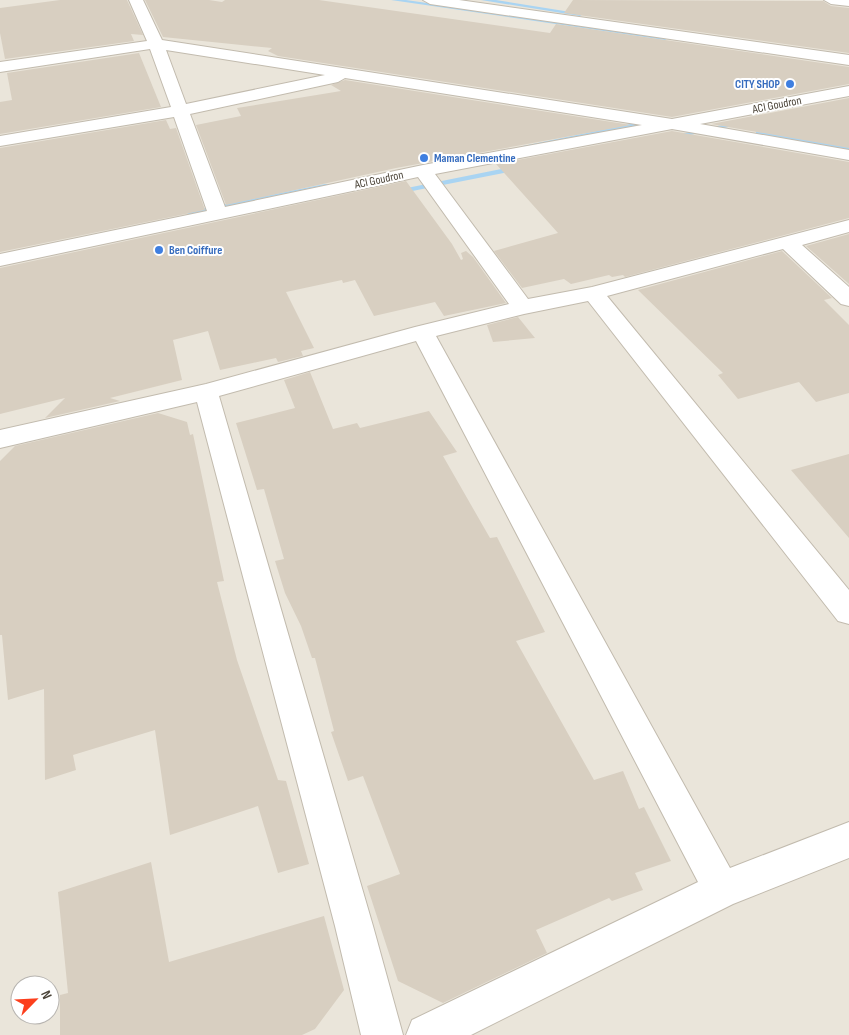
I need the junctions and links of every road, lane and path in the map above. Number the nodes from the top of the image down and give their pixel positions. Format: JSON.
{"nodes":[{"id":1,"x":136,"y":0,"type":"edge"},
{"id":2,"x":430,"y":0,"type":"edge"},
{"id":3,"x":831,"y":0,"type":"edge"},
{"id":4,"x":849,"y":2,"type":"edge"},
{"id":5,"x":156,"y":44,"type":"junction"},
{"id":6,"x":849,"y":60,"type":"edge"},
{"id":7,"x":0,"y":67,"type":"edge"},
{"id":8,"x":354,"y":73,"type":"junction"},
{"id":9,"x":849,"y":91,"type":"edge"},
{"id":10,"x":179,"y":111,"type":"junction"},
{"id":11,"x":676,"y":125,"type":"junction"},
{"id":12,"x":0,"y":141,"type":"edge"},
{"id":13,"x":849,"y":155,"type":"edge"},
{"id":14,"x":423,"y":171,"type":"junction"},
{"id":15,"x":218,"y":214,"type":"junction"},
{"id":16,"x":849,"y":226,"type":"edge"},
{"id":17,"x":788,"y":243,"type":"junction"},
{"id":18,"x":0,"y":260,"type":"edge"},
{"id":19,"x":593,"y":293,"type":"junction"},
{"id":20,"x":849,"y":299,"type":"edge"},
{"id":21,"x":524,"y":307,"type":"junction"},
{"id":22,"x":424,"y":332,"type":"junction"},
{"id":23,"x":206,"y":392,"type":"junction"},
{"id":24,"x":0,"y":439,"type":"edge"},
{"id":25,"x":849,"y":612,"type":"edge"},
{"id":26,"x":849,"y":840,"type":"edge"},
{"id":27,"x":722,"y":890,"type":"junction"},
{"id":28,"x":382,"y":1035,"type":"edge"},
{"id":29,"x":427,"y":1035,"type":"edge"}],
"edges":[{"from":1,"to":5,"type":"street"},
{"from":2,"to":6,"type":"street"},
{"from":3,"to":4,"type":"street"},
{"from":5,"to":7,"type":"street"},
{"from":5,"to":8,"type":"street"},
{"from":5,"to":10,"type":"street"},
{"from":8,"to":10,"type":"street"},
{"from":8,"to":11,"type":"street"},
{"from":9,"to":11,"type":"street","name":"ACI Goudron"},
{"from":10,"to":12,"type":"street"},
{"from":10,"to":15,"type":"street"},
{"from":11,"to":13,"type":"street"},
{"from":11,"to":14,"type":"street","name":"ACI Goudron"},
{"from":14,"to":15,"type":"street","name":"ACI Goudron"},
{"from":14,"to":21,"type":"street"},
{"from":15,"to":18,"type":"street","name":"ACI Goudron"},
{"from":16,"to":17,"type":"street"},
{"from":17,"to":19,"type":"street"},
{"from":17,"to":20,"type":"street"},
{"from":19,"to":21,"type":"street"},
{"from":19,"to":25,"type":"street"},
{"from":21,"to":22,"type":"street"},
{"from":22,"to":23,"type":"street"},
{"from":22,"to":27,"type":"street"},
{"from":23,"to":24,"type":"street"},
{"from":23,"to":28,"type":"street"},
{"from":26,"to":27,"type":"street"},
{"from":27,"to":29,"type":"street"}]}
